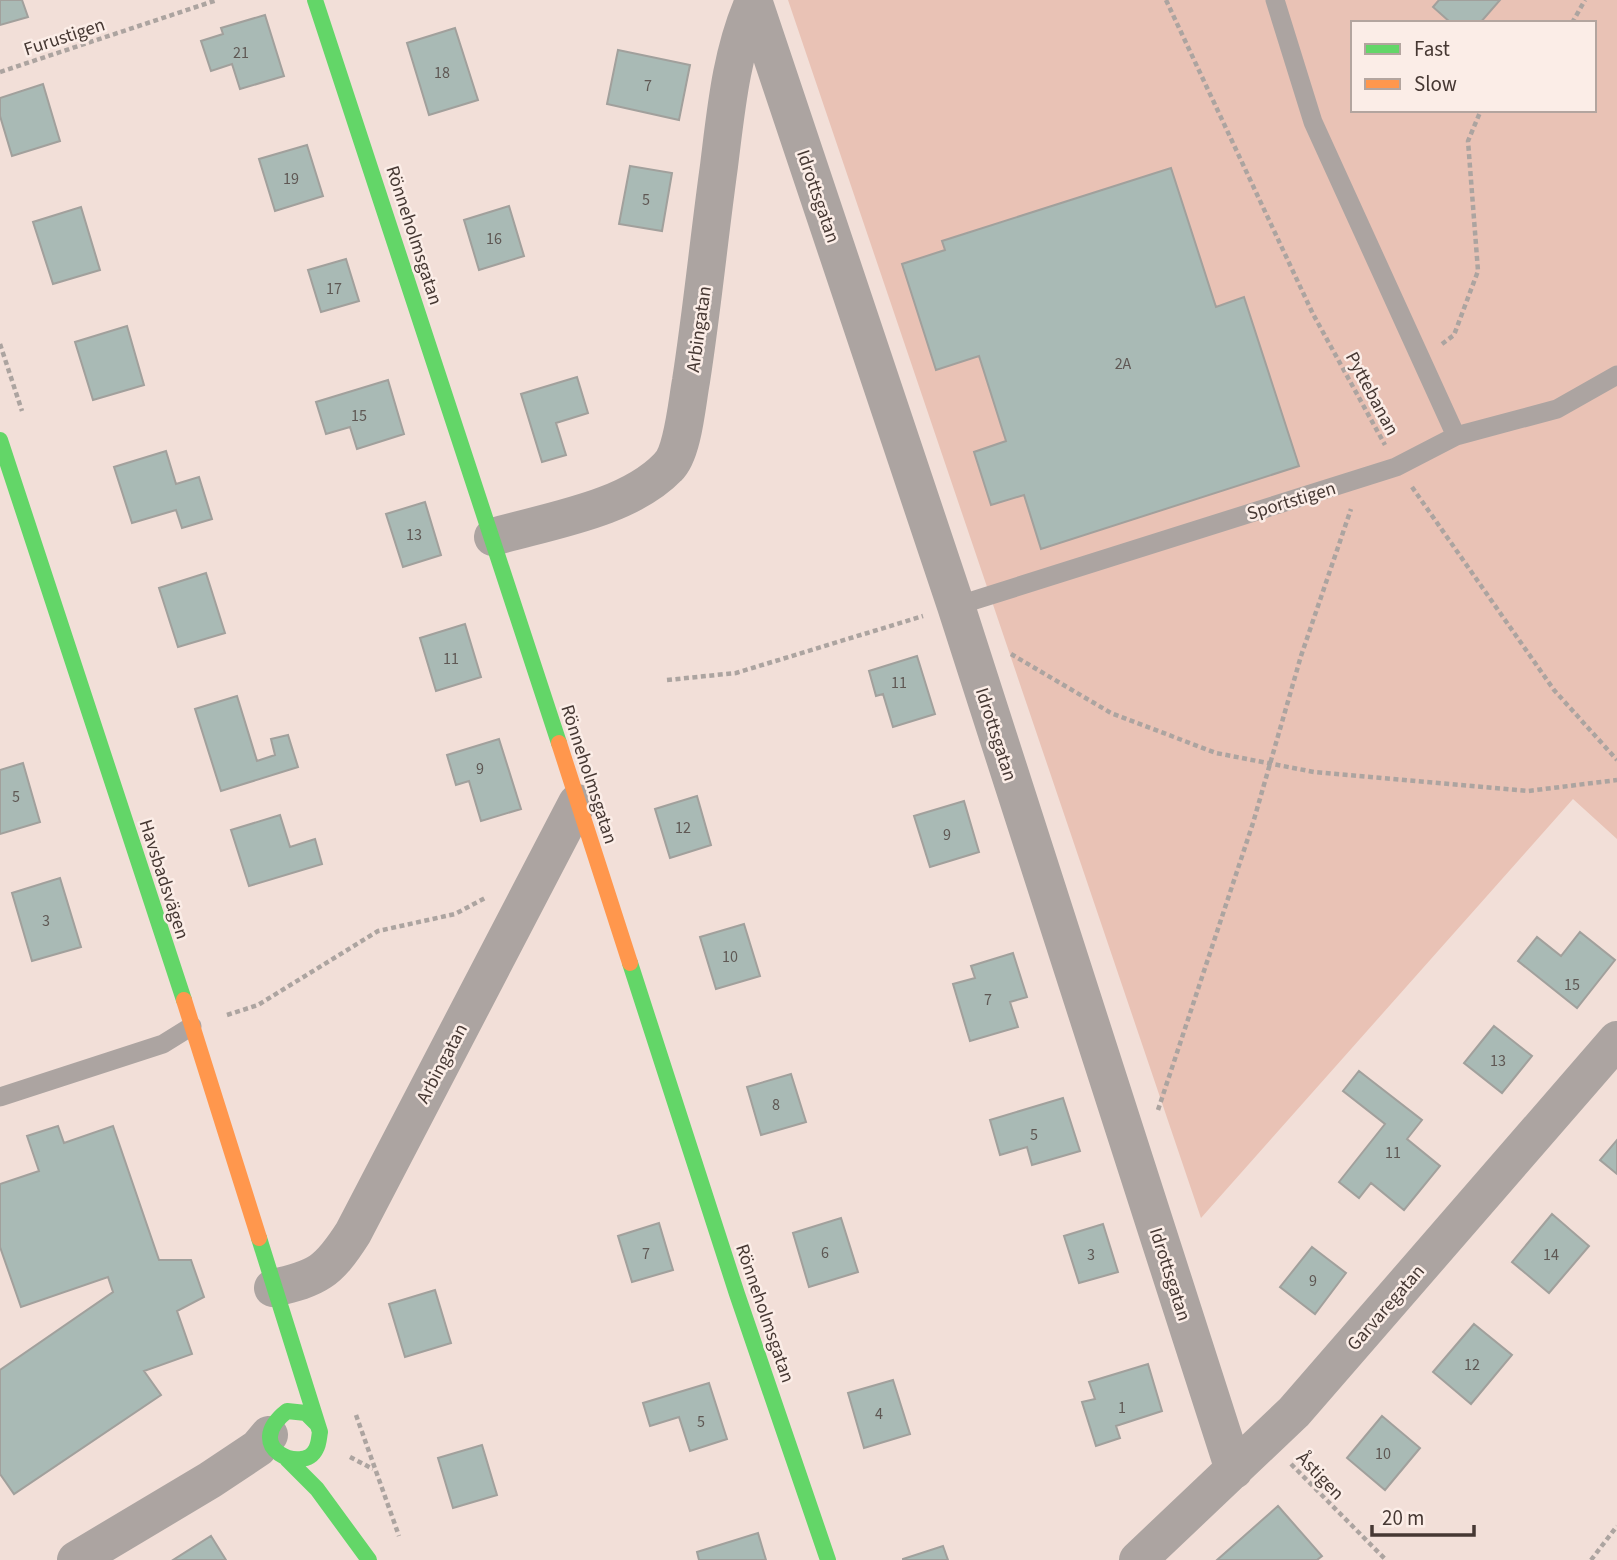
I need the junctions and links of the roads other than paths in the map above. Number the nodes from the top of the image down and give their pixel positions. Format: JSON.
{"nodes":[{"id":1,"x":315,"y":0,"type":"edge"},
{"id":2,"x":754,"y":0,"type":"edge"},
{"id":3,"x":1275,"y":0,"type":"edge"},
{"id":4,"x":1617,"y":375,"type":"edge"},
{"id":5,"x":1456,"y":436,"type":"junction"},
{"id":6,"x":0,"y":440,"type":"edge"},
{"id":7,"x":493,"y":537,"type":"junction"},
{"id":8,"x":956,"y":606,"type":"junction"},
{"id":9,"x":577,"y":803,"type":"junction"},
{"id":10,"x":192,"y":1026,"type":"junction"},
{"id":11,"x":1617,"y":1040,"type":"edge"},
{"id":12,"x":0,"y":1097,"type":"edge"},
{"id":13,"x":273,"y":1288,"type":"junction"},
{"id":14,"x":286,"y":1332,"type":"junction"},
{"id":15,"x":281,"y":1371,"type":"dead end"},
{"id":16,"x":276,"y":1397,"type":"dead end"},
{"id":17,"x":318,"y":1432,"type":"junction"},
{"id":18,"x":276,"y":1443,"type":"junction"},
{"id":19,"x":330,"y":1464,"type":"dead end"},
{"id":20,"x":1234,"y":1470,"type":"junction"},
{"id":21,"x":345,"y":1500,"type":"dead end"},
{"id":22,"x":76,"y":1560,"type":"edge"},
{"id":23,"x":370,"y":1560,"type":"edge"},
{"id":24,"x":828,"y":1560,"type":"edge"},
{"id":25,"x":1138,"y":1560,"type":"edge"}],
"edges":[{"from":1,"to":7,"type":"street","name":"Rönneholmsgatan"},
{"from":2,"to":7,"type":"street","name":"Arbingatan"},
{"from":2,"to":8,"type":"street","name":"Idrottsgatan"},
{"from":3,"to":5,"type":"lane"},
{"from":4,"to":5,"type":"lane","name":"Sportstigen"},
{"from":5,"to":8,"type":"lane","name":"Sportstigen"},
{"from":6,"to":10,"type":"street","name":"Havsbadsvägen"},
{"from":7,"to":9,"type":"street","name":"Rönneholmsgatan"},
{"from":8,"to":20,"type":"street","name":"Idrottsgatan"},
{"from":9,"to":13,"type":"street","name":"Arbingatan"},
{"from":9,"to":24,"type":"street","name":"Rönneholmsgatan"},
{"from":10,"to":12,"type":"lane"},
{"from":10,"to":13,"type":"street","name":"Havsbadsvägen"},
{"from":11,"to":20,"type":"street","name":"Garvaregatan"},
{"from":13,"to":14,"type":"street","name":"Havsbadsvägen"},
{"from":14,"to":15,"type":"street","name":"Havsbadsvägen"},
{"from":14,"to":17,"type":"street","name":"Havsbadsvägen"},
{"from":16,"to":18,"type":"street"},
{"from":17,"to":18,"type":"street"},
{"from":17,"to":18,"type":"street"},
{"from":17,"to":19,"type":"street","name":"Havsbadsvägen"},
{"from":18,"to":22,"type":"street"},
{"from":18,"to":23,"type":"street"},
{"from":20,"to":25,"type":"street","name":"Garvaregatan"},
{"from":21,"to":23,"type":"street"}]}
